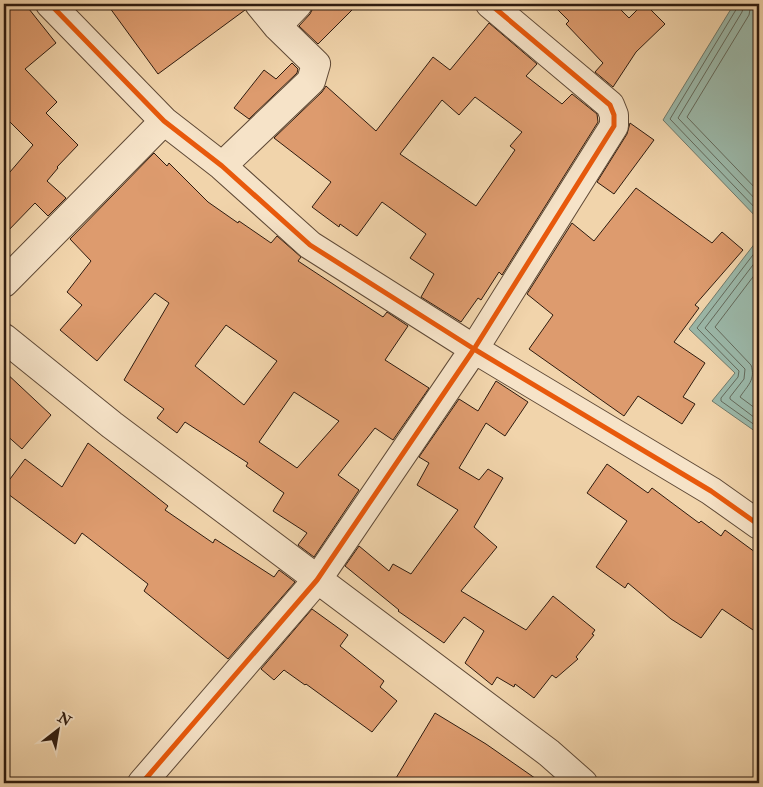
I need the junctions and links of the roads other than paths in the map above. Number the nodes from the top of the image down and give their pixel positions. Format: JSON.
{"nodes":[{"id":1,"x":50,"y":4,"type":"edge"},
{"id":2,"x":258,"y":4,"type":"edge"},
{"id":3,"x":298,"y":4,"type":"edge"},
{"id":4,"x":490,"y":4,"type":"edge"},
{"id":5,"x":277,"y":26,"type":"junction"},
{"id":6,"x":164,"y":121,"type":"junction"},
{"id":7,"x":222,"y":166,"type":"junction"},
{"id":8,"x":4,"y":283,"type":"edge"},
{"id":9,"x":4,"y":338,"type":"edge"},
{"id":10,"x":474,"y":349,"type":"junction"},
{"id":11,"x":759,"y":524,"type":"edge"},
{"id":12,"x":317,"y":580,"type":"junction"},
{"id":13,"x":142,"y":783,"type":"edge"},
{"id":14,"x":583,"y":783,"type":"edge"}],
"edges":[{"from":1,"to":6,"type":"street"},
{"from":2,"to":5,"type":"street"},
{"from":3,"to":5,"type":"street"},
{"from":4,"to":10,"type":"street"},
{"from":5,"to":7,"type":"street"},
{"from":6,"to":7,"type":"street"},
{"from":6,"to":8,"type":"street"},
{"from":7,"to":10,"type":"street"},
{"from":9,"to":12,"type":"street"},
{"from":10,"to":11,"type":"street"},
{"from":10,"to":12,"type":"street"},
{"from":12,"to":13,"type":"street"},
{"from":12,"to":14,"type":"street"}]}
